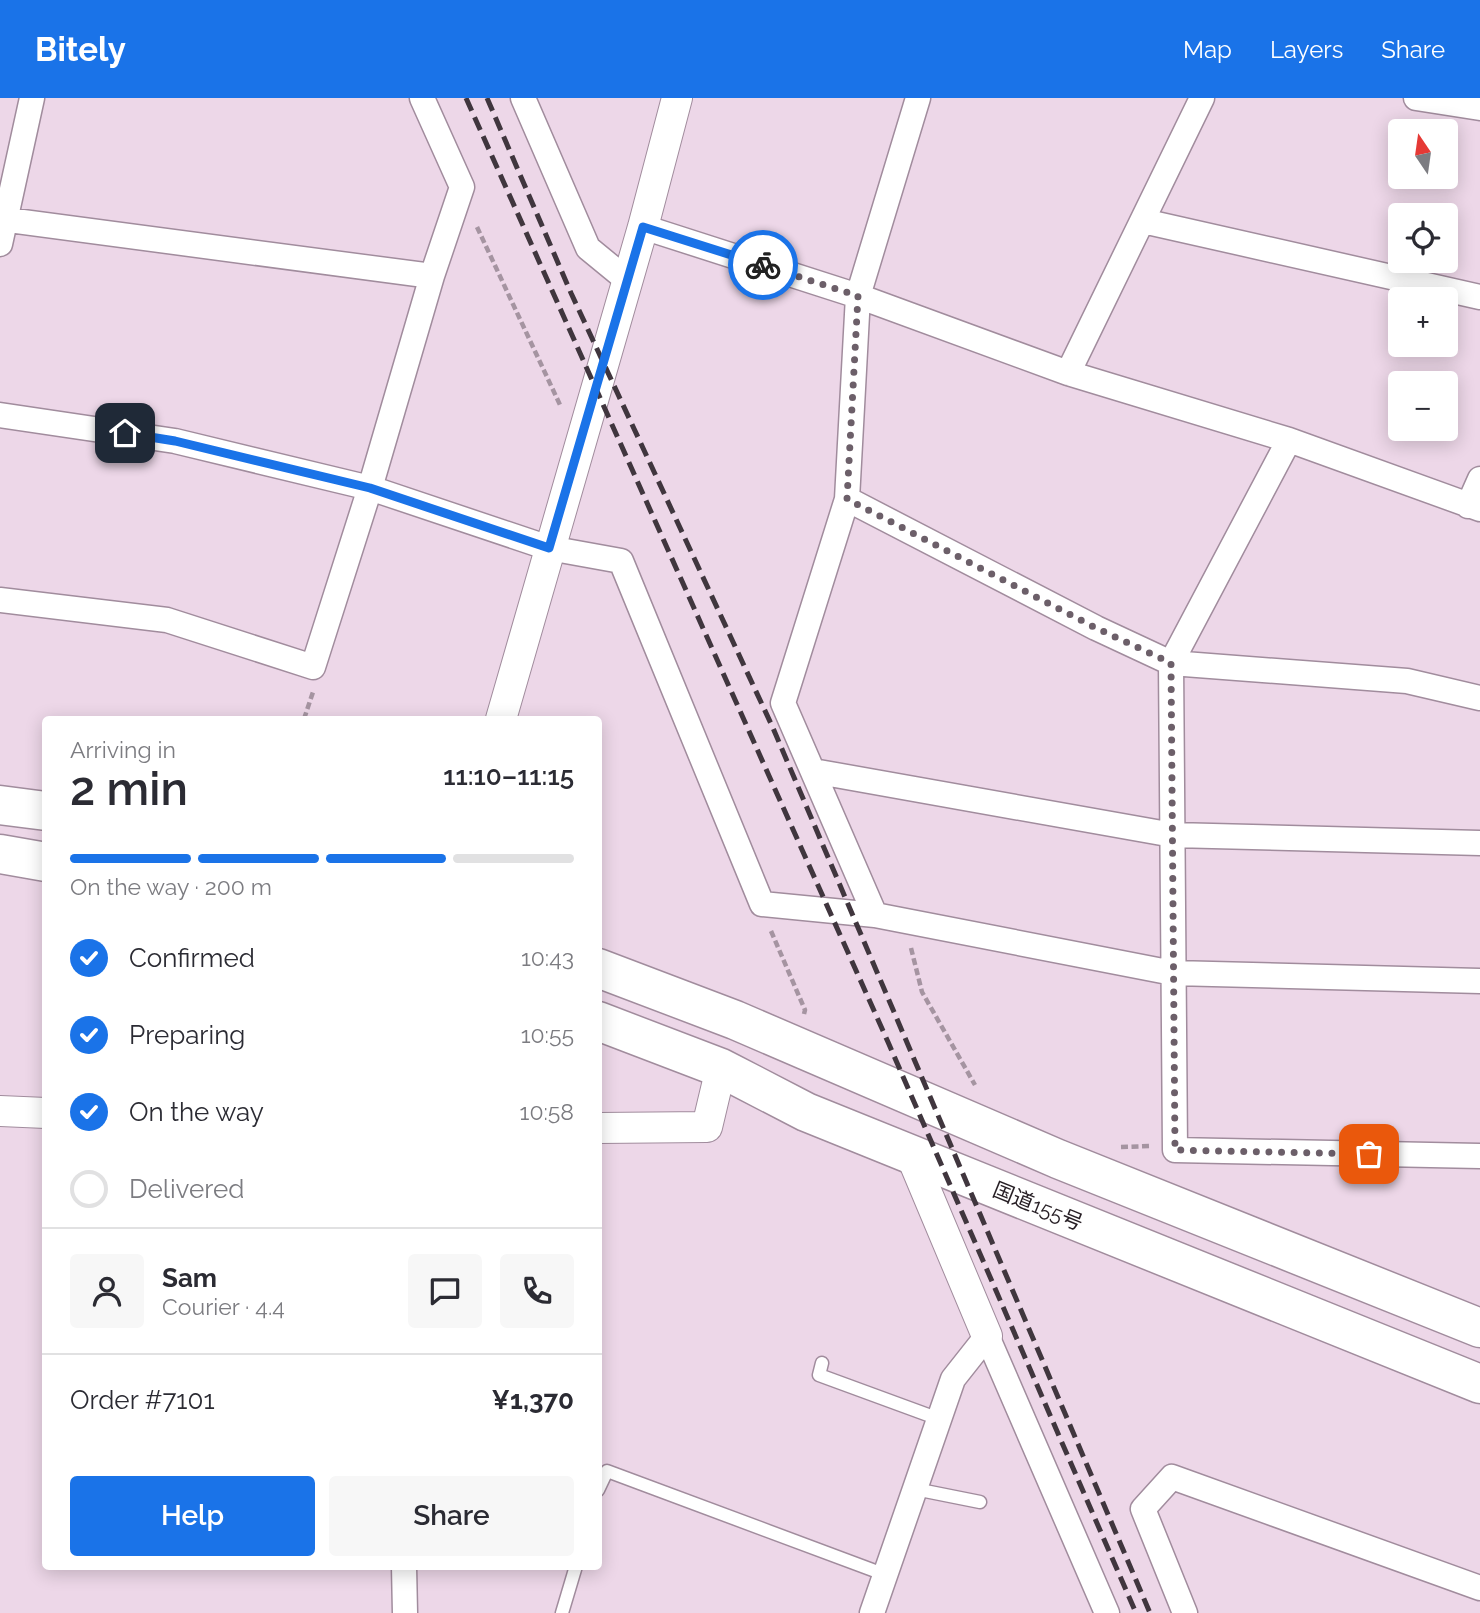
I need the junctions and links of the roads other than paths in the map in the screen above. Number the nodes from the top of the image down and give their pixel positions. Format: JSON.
{"nodes":[{"id":1,"x":32,"y":98,"type":"edge"},
{"id":2,"x":422,"y":98,"type":"edge"},
{"id":3,"x":523,"y":98,"type":"edge"},
{"id":4,"x":677,"y":98,"type":"edge"},
{"id":5,"x":918,"y":98,"type":"edge"},
{"id":6,"x":1202,"y":98,"type":"edge"},
{"id":7,"x":1416,"y":98,"type":"edge"},
{"id":8,"x":1480,"y":108,"type":"edge"},
{"id":9,"x":1143,"y":221,"type":"junction"},
{"id":10,"x":1,"y":227,"type":"edge"},
{"id":11,"x":643,"y":227,"type":"junction"},
{"id":12,"x":432,"y":276,"type":"junction"},
{"id":13,"x":627,"y":280,"type":"junction"},
{"id":14,"x":858,"y":296,"type":"junction"},
{"id":15,"x":1480,"y":297,"type":"edge"},
{"id":16,"x":1068,"y":373,"type":"junction"},
{"id":17,"x":0,"y":415,"type":"edge"},
{"id":18,"x":1289,"y":440,"type":"junction"},
{"id":19,"x":1480,"y":479,"type":"edge"},
{"id":20,"x":370,"y":488,"type":"junction"},
{"id":21,"x":847,"y":499,"type":"junction"},
{"id":22,"x":1474,"y":508,"type":"edge"},
{"id":23,"x":549,"y":548,"type":"junction"},
{"id":24,"x":0,"y":600,"type":"edge"},
{"id":25,"x":1171,"y":663,"type":"junction"},
{"id":26,"x":1480,"y":698,"type":"edge"},
{"id":27,"x":502,"y":716,"type":"edge"},
{"id":28,"x":813,"y":771,"type":"junction"},
{"id":29,"x":0,"y":805,"type":"edge"},
{"id":30,"x":42,"y":810,"type":"edge"},
{"id":31,"x":1173,"y":835,"type":"junction"},
{"id":32,"x":1480,"y":843,"type":"edge"},
{"id":33,"x":0,"y":855,"type":"edge"},
{"id":34,"x":42,"y":861,"type":"edge"},
{"id":35,"x":875,"y":915,"type":"junction"},
{"id":36,"x":602,"y":970,"type":"edge"},
{"id":37,"x":1173,"y":973,"type":"junction"},
{"id":38,"x":1480,"y":981,"type":"edge"},
{"id":39,"x":602,"y":1023,"type":"edge"},
{"id":40,"x":721,"y":1068,"type":"junction"},
{"id":41,"x":0,"y":1111,"type":"edge"},
{"id":42,"x":42,"y":1114,"type":"edge"},
{"id":43,"x":602,"y":1128,"type":"edge"},
{"id":44,"x":911,"y":1155,"type":"junction"},
{"id":45,"x":1480,"y":1156,"type":"edge"},
{"id":46,"x":1480,"y":1328,"type":"edge"},
{"id":47,"x":987,"y":1336,"type":"junction"},
{"id":48,"x":822,"y":1363,"type":"dead end"},
{"id":49,"x":1480,"y":1384,"type":"edge"},
{"id":50,"x":939,"y":1419,"type":"junction"},
{"id":51,"x":602,"y":1482,"type":"edge"},
{"id":52,"x":915,"y":1489,"type":"junction"},
{"id":53,"x":980,"y":1502,"type":"dead end"},
{"id":54,"x":404,"y":1570,"type":"edge"},
{"id":55,"x":575,"y":1570,"type":"edge"},
{"id":56,"x":886,"y":1575,"type":"junction"},
{"id":57,"x":1480,"y":1588,"type":"edge"},
{"id":58,"x":405,"y":1613,"type":"edge"},
{"id":59,"x":562,"y":1613,"type":"edge"},
{"id":60,"x":872,"y":1613,"type":"edge"},
{"id":61,"x":1107,"y":1613,"type":"edge"},
{"id":62,"x":1185,"y":1613,"type":"edge"}],
"edges":[{"from":1,"to":10,"type":"street"},
{"from":2,"to":12,"type":"street"},
{"from":3,"to":13,"type":"street"},
{"from":4,"to":11,"type":"street"},
{"from":5,"to":14,"type":"street"},
{"from":6,"to":9,"type":"street"},
{"from":7,"to":8,"type":"street"},
{"from":9,"to":15,"type":"street"},
{"from":9,"to":16,"type":"street"},
{"from":10,"to":12,"type":"street"},
{"from":11,"to":13,"type":"street"},
{"from":11,"to":14,"type":"street"},
{"from":12,"to":20,"type":"street"},
{"from":13,"to":23,"type":"street"},
{"from":14,"to":16,"type":"street"},
{"from":14,"to":21,"type":"street"},
{"from":16,"to":18,"type":"street"},
{"from":17,"to":20,"type":"street"},
{"from":18,"to":22,"type":"street"},
{"from":18,"to":25,"type":"street"},
{"from":19,"to":22,"type":"street"},
{"from":20,"to":23,"type":"street"},
{"from":20,"to":24,"type":"street"},
{"from":21,"to":25,"type":"street"},
{"from":21,"to":28,"type":"street"},
{"from":23,"to":27,"type":"street"},
{"from":23,"to":35,"type":"street"},
{"from":25,"to":26,"type":"street"},
{"from":25,"to":31,"type":"street"},
{"from":28,"to":31,"type":"street"},
{"from":28,"to":35,"type":"street"},
{"from":29,"to":30,"type":"highway"},
{"from":31,"to":32,"type":"street"},
{"from":31,"to":37,"type":"street"},
{"from":33,"to":34,"type":"highway"},
{"from":35,"to":37,"type":"street"},
{"from":36,"to":46,"type":"highway"},
{"from":37,"to":38,"type":"street"},
{"from":37,"to":45,"type":"street"},
{"from":39,"to":40,"type":"highway","name":"国道155号"},
{"from":40,"to":43,"type":"street"},
{"from":40,"to":44,"type":"highway","name":"国道155号"},
{"from":41,"to":42,"type":"street"},
{"from":44,"to":47,"type":"street"},
{"from":44,"to":49,"type":"highway","name":"国道155号"},
{"from":47,"to":50,"type":"street"},
{"from":47,"to":61,"type":"street"},
{"from":48,"to":50,"type":"lane"},
{"from":50,"to":52,"type":"street"},
{"from":51,"to":56,"type":"lane"},
{"from":52,"to":53,"type":"lane"},
{"from":52,"to":56,"type":"street"},
{"from":54,"to":58,"type":"street"},
{"from":55,"to":59,"type":"lane"},
{"from":56,"to":60,"type":"street"},
{"from":57,"to":62,"type":"street"}]}
